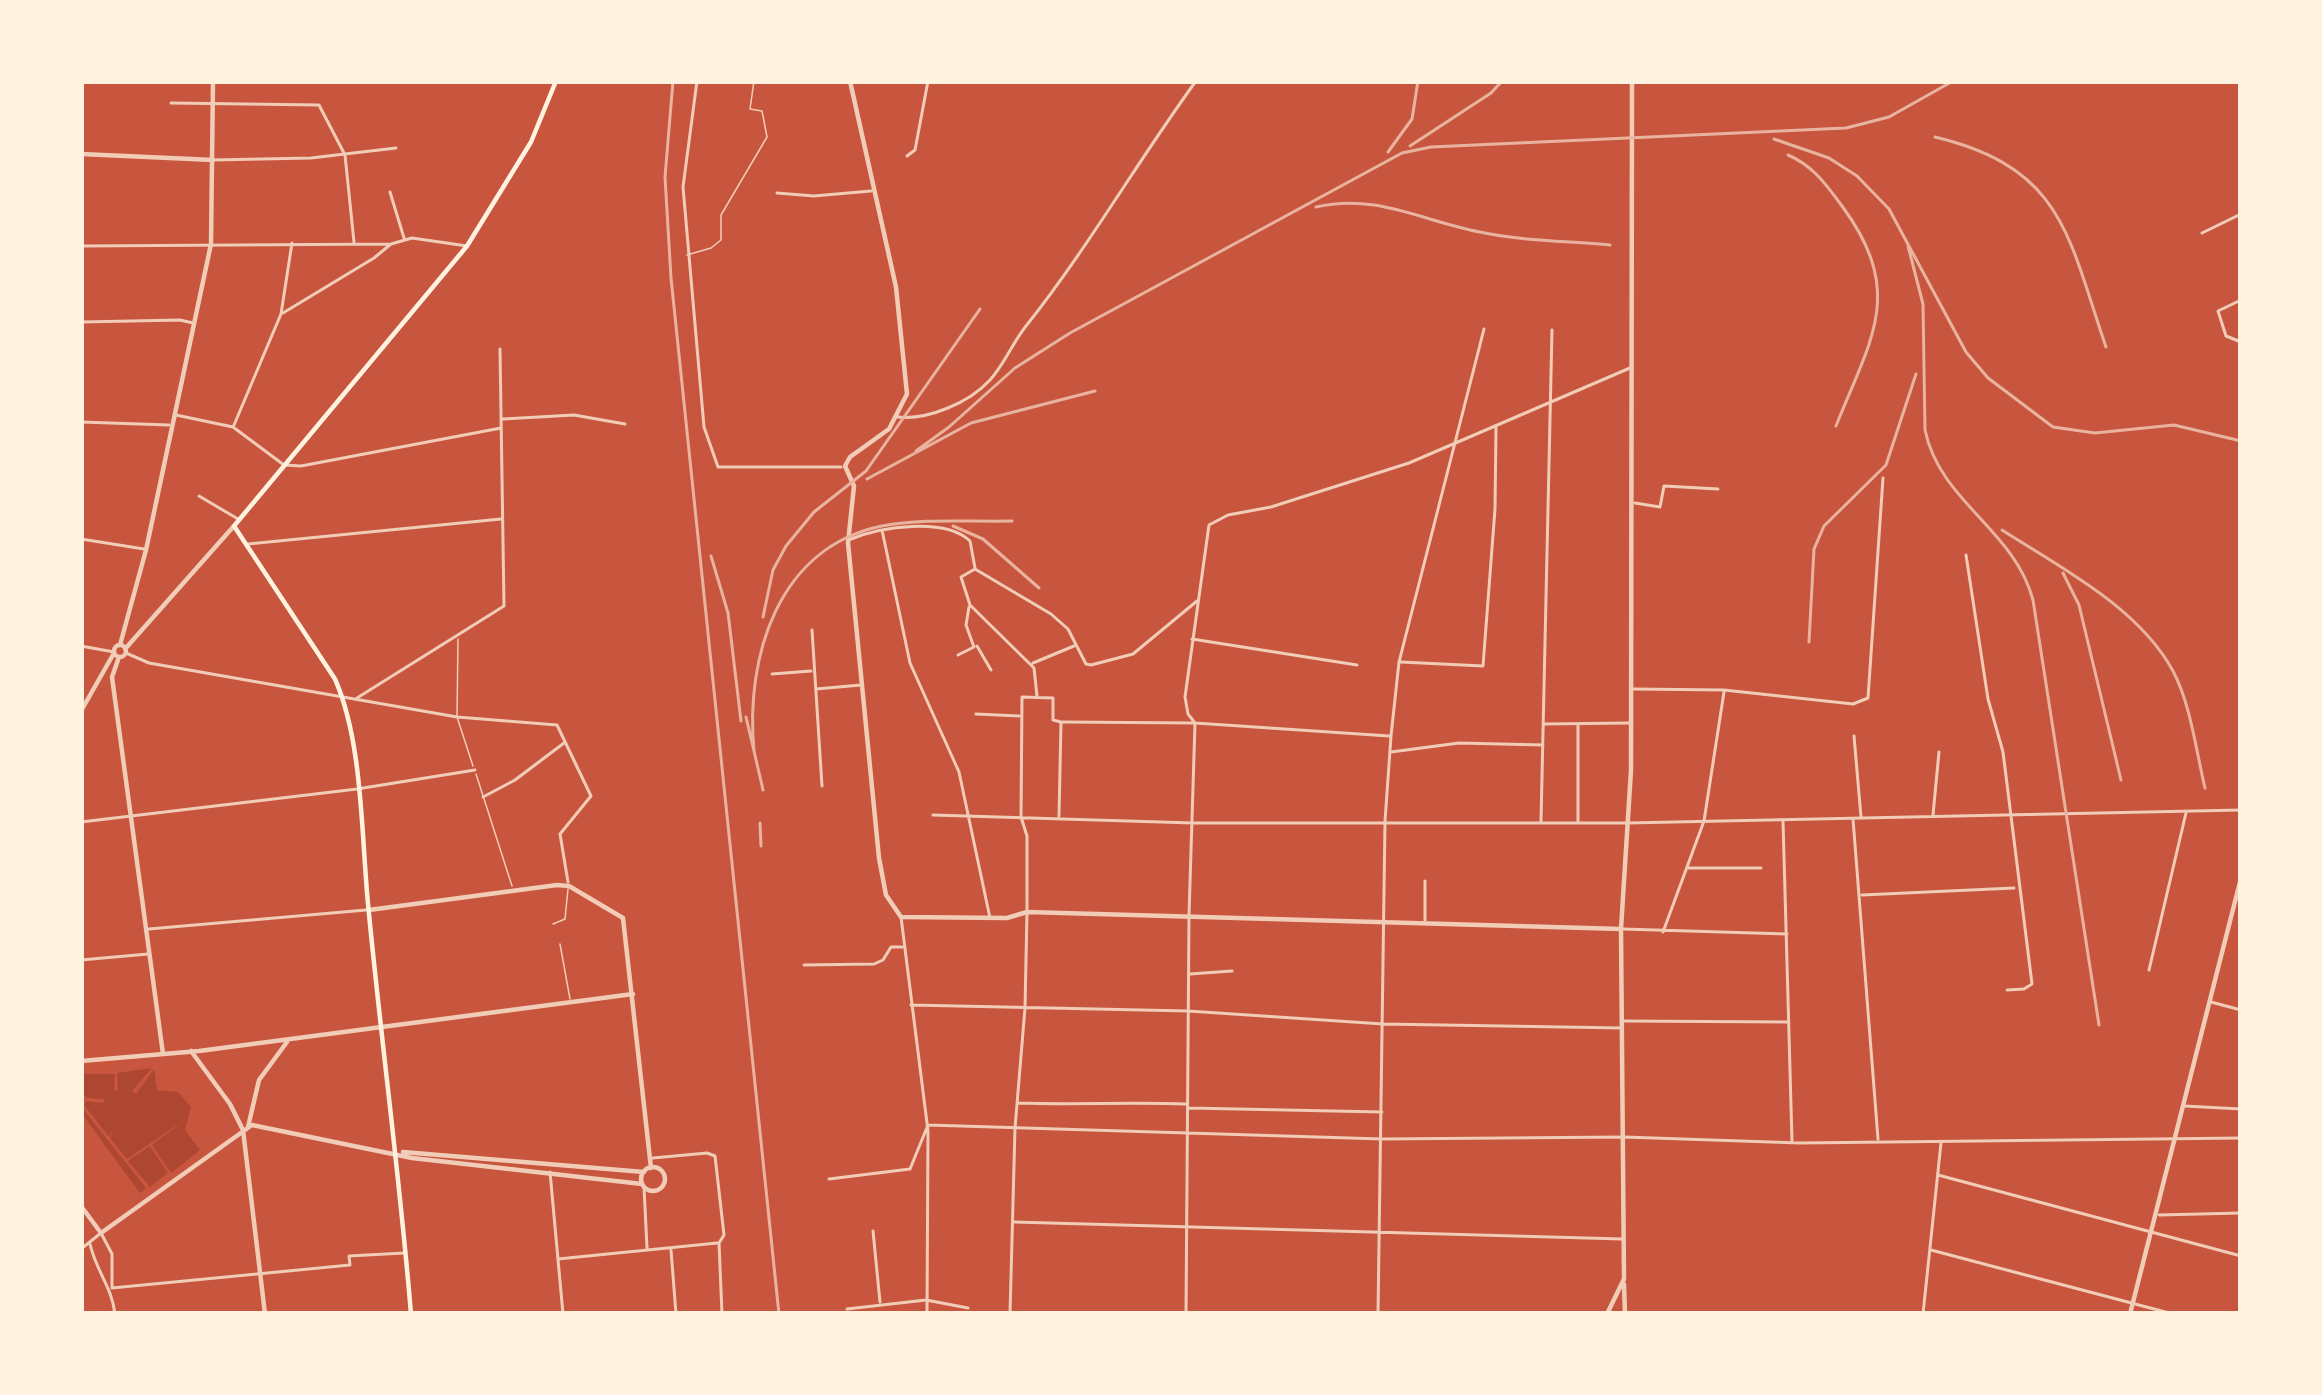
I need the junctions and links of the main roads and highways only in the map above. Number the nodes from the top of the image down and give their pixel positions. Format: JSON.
{"nodes":[{"id":1,"x":556,"y":81,"type":"edge"},
{"id":2,"x":411,"y":1314,"type":"edge"}],
"edges":[{"from":1,"to":2,"type":"main road"}]}
